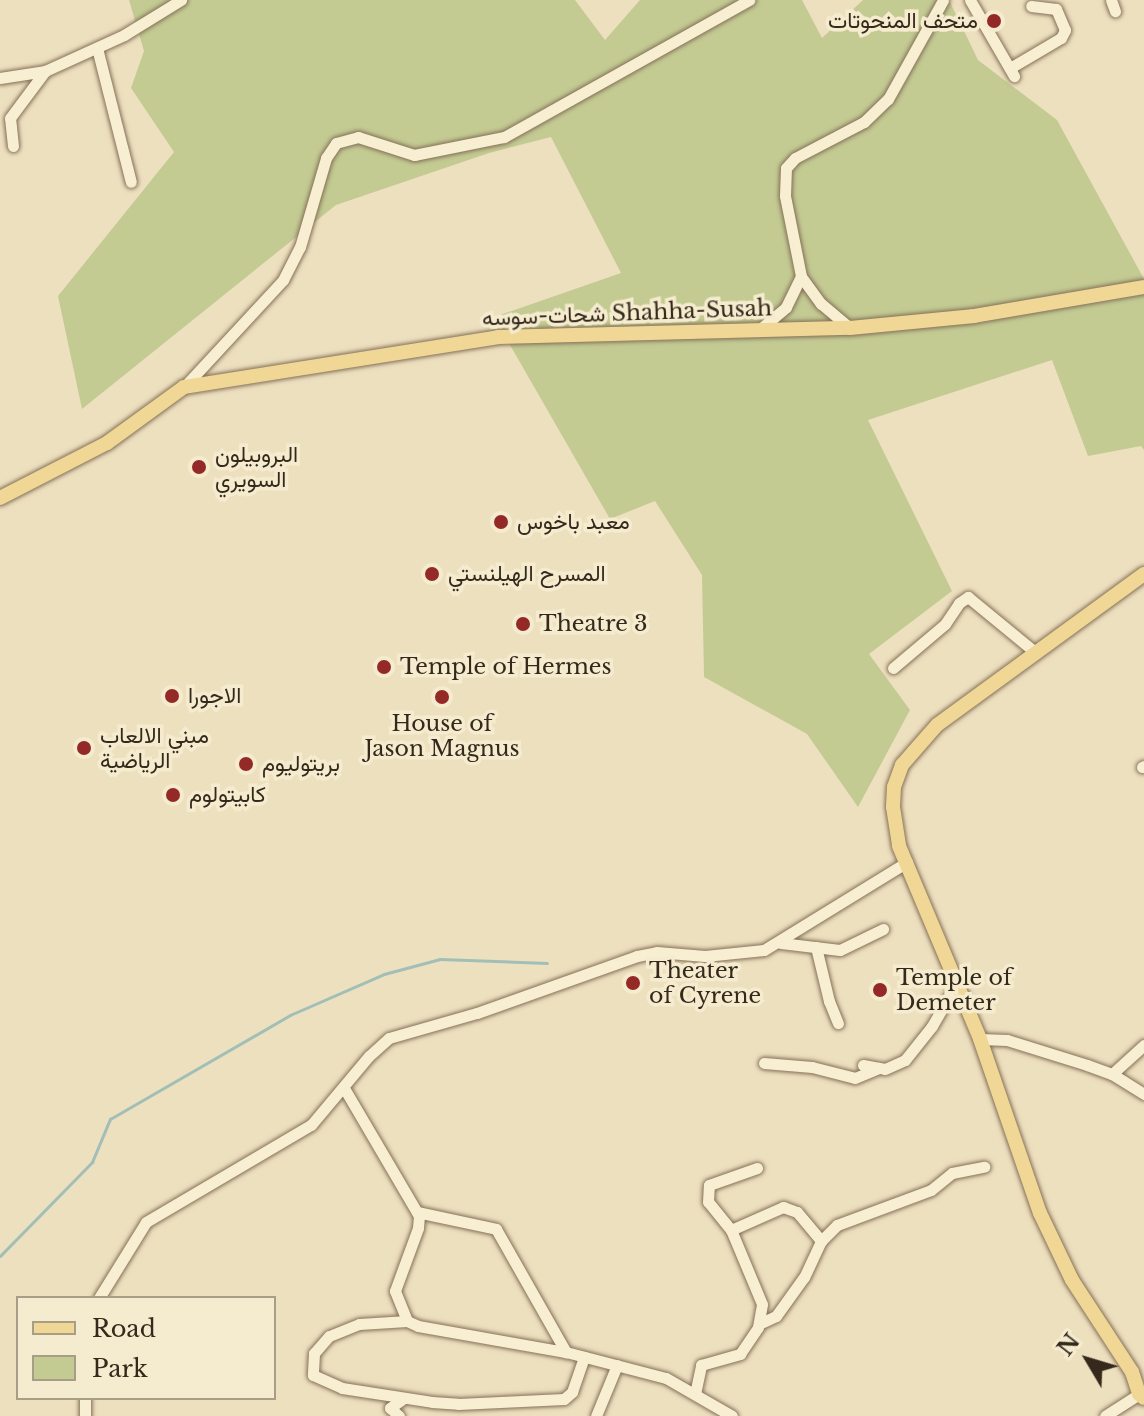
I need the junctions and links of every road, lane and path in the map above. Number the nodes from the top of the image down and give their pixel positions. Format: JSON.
{"nodes":[{"id":1,"x":181,"y":0,"type":"edge"},
{"id":2,"x":749,"y":0,"type":"edge"},
{"id":3,"x":943,"y":0,"type":"edge"},
{"id":4,"x":959,"y":0,"type":"edge"},
{"id":5,"x":970,"y":0,"type":"edge"},
{"id":6,"x":1031,"y":6,"type":"dead end"},
{"id":7,"x":977,"y":11,"type":"junction"},
{"id":8,"x":97,"y":48,"type":"junction"},
{"id":9,"x":45,"y":71,"type":"junction"},
{"id":10,"x":0,"y":78,"type":"edge"},
{"id":11,"x":13,"y":146,"type":"dead end"},
{"id":12,"x":131,"y":182,"type":"dead end"},
{"id":13,"x":801,"y":276,"type":"junction"},
{"id":14,"x":1144,"y":287,"type":"edge"},
{"id":15,"x":850,"y":328,"type":"junction"},
{"id":16,"x":759,"y":330,"type":"junction"},
{"id":17,"x":184,"y":387,"type":"junction"},
{"id":18,"x":0,"y":498,"type":"edge"},
{"id":19,"x":1144,"y":574,"type":"edge"},
{"id":20,"x":1035,"y":652,"type":"junction"},
{"id":21,"x":893,"y":668,"type":"dead end"},
{"id":22,"x":907,"y":862,"type":"junction"},
{"id":23,"x":883,"y":929,"type":"dead end"},
{"id":24,"x":780,"y":942,"type":"junction"},
{"id":25,"x":816,"y":947,"type":"junction"},
{"id":26,"x":958,"y":981,"type":"junction"},
{"id":27,"x":838,"y":1023,"type":"dead end"},
{"id":28,"x":980,"y":1039,"type":"junction"},
{"id":29,"x":1144,"y":1045,"type":"edge"},
{"id":30,"x":764,"y":1063,"type":"dead end"},
{"id":31,"x":863,"y":1065,"type":"dead end"},
{"id":32,"x":879,"y":1068,"type":"junction"},
{"id":33,"x":1112,"y":1074,"type":"junction"},
{"id":34,"x":344,"y":1088,"type":"junction"},
{"id":35,"x":1144,"y":1094,"type":"edge"},
{"id":36,"x":984,"y":1167,"type":"dead end"},
{"id":37,"x":757,"y":1168,"type":"dead end"},
{"id":38,"x":417,"y":1212,"type":"junction"},
{"id":39,"x":731,"y":1230,"type":"junction"},
{"id":40,"x":821,"y":1241,"type":"junction"},
{"id":41,"x":100,"y":1296,"type":"edge"},
{"id":42,"x":407,"y":1321,"type":"junction"},
{"id":43,"x":759,"y":1324,"type":"junction"},
{"id":44,"x":566,"y":1352,"type":"junction"},
{"id":45,"x":584,"y":1357,"type":"junction"},
{"id":46,"x":617,"y":1365,"type":"junction"},
{"id":47,"x":695,"y":1394,"type":"junction"},
{"id":48,"x":1141,"y":1396,"type":"edge"},
{"id":49,"x":404,"y":1398,"type":"junction"},
{"id":50,"x":399,"y":1416,"type":"edge"},
{"id":51,"x":596,"y":1416,"type":"edge"},
{"id":52,"x":732,"y":1416,"type":"edge"},
{"id":53,"x":1105,"y":1416,"type":"edge"}],
"edges":[{"from":1,"to":8,"type":"street"},
{"from":2,"to":17,"type":"street"},
{"from":3,"to":13,"type":"street"},
{"from":4,"to":7,"type":"street"},
{"from":5,"to":7,"type":"street"},
{"from":6,"to":7,"type":"street"},
{"from":8,"to":9,"type":"street"},
{"from":8,"to":12,"type":"street"},
{"from":9,"to":10,"type":"street"},
{"from":9,"to":11,"type":"street"},
{"from":13,"to":15,"type":"street"},
{"from":13,"to":16,"type":"street"},
{"from":14,"to":15,"type":"main road","name":"شحات-سوسه Shahha-Susah"},
{"from":15,"to":16,"type":"main road","name":"شحات-سوسه Shahha-Susah"},
{"from":16,"to":17,"type":"main road","name":"شحات-سوسه Shahha-Susah"},
{"from":17,"to":18,"type":"main road","name":"شحات-سوسه Shahha-Susah"},
{"from":19,"to":20,"type":"main road"},
{"from":20,"to":21,"type":"street"},
{"from":20,"to":22,"type":"main road"},
{"from":22,"to":24,"type":"street"},
{"from":22,"to":26,"type":"main road"},
{"from":23,"to":25,"type":"street"},
{"from":24,"to":25,"type":"street"},
{"from":24,"to":34,"type":"street"},
{"from":25,"to":27,"type":"street"},
{"from":26,"to":28,"type":"main road"},
{"from":26,"to":32,"type":"street"},
{"from":28,"to":33,"type":"street"},
{"from":28,"to":48,"type":"main road"},
{"from":29,"to":33,"type":"street"},
{"from":30,"to":32,"type":"street"},
{"from":31,"to":32,"type":"street"},
{"from":33,"to":35,"type":"street"},
{"from":34,"to":38,"type":"street"},
{"from":34,"to":41,"type":"street"},
{"from":36,"to":40,"type":"street"},
{"from":37,"to":39,"type":"street"},
{"from":38,"to":42,"type":"street"},
{"from":38,"to":44,"type":"street"},
{"from":39,"to":40,"type":"street"},
{"from":39,"to":43,"type":"street"},
{"from":40,"to":43,"type":"street"},
{"from":42,"to":44,"type":"street"},
{"from":42,"to":49,"type":"street"},
{"from":43,"to":47,"type":"street"},
{"from":44,"to":45,"type":"street"},
{"from":45,"to":46,"type":"street"},
{"from":45,"to":49,"type":"street"},
{"from":46,"to":47,"type":"street"},
{"from":46,"to":51,"type":"street"},
{"from":47,"to":52,"type":"street"},
{"from":48,"to":53,"type":"street"},
{"from":49,"to":50,"type":"street"}]}
